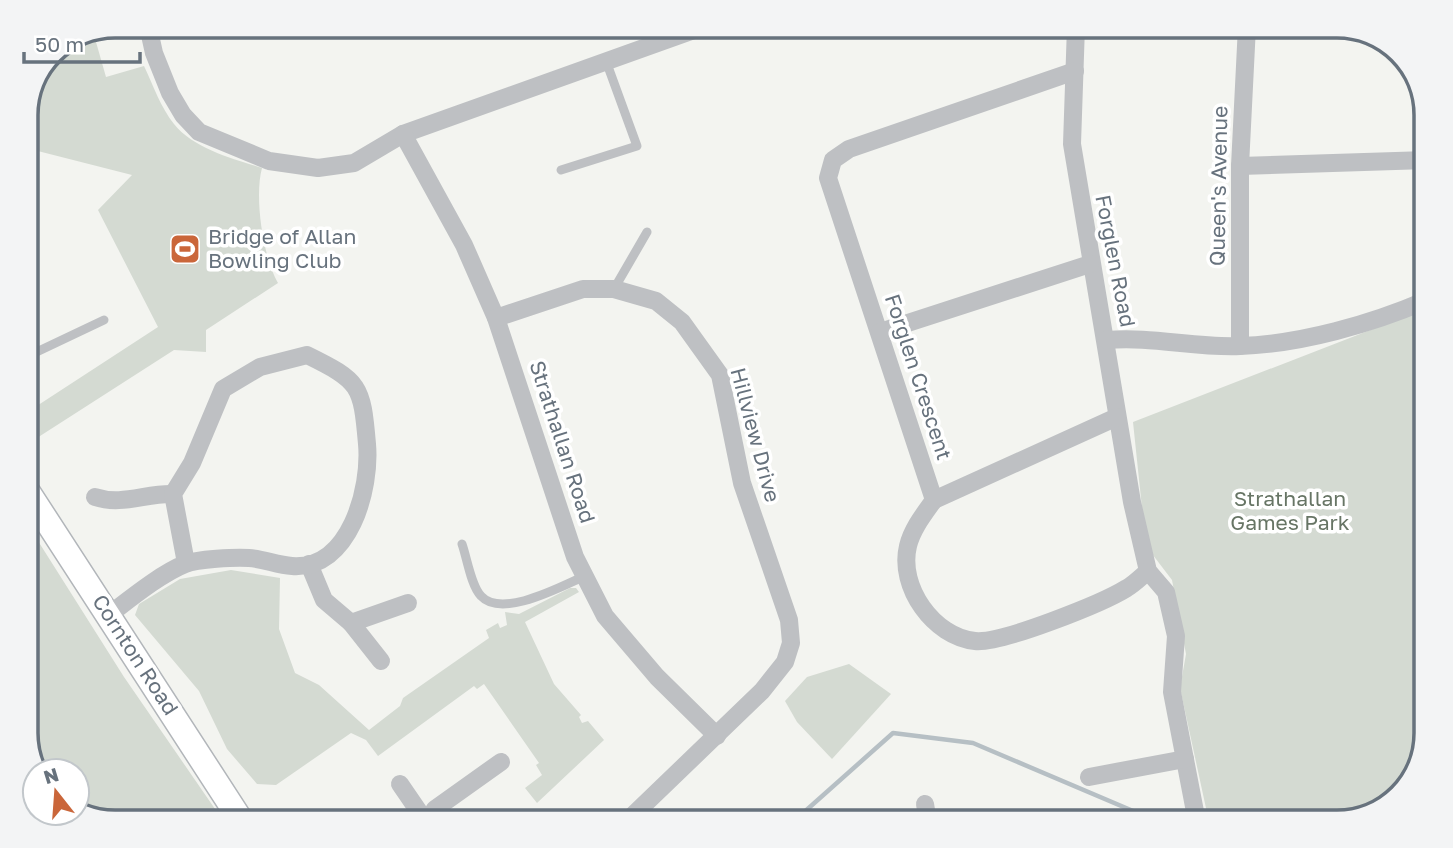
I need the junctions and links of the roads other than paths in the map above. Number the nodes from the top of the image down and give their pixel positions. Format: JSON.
{"nodes":[{"id":1,"x":151,"y":38,"type":"edge"},
{"id":2,"x":671,"y":38,"type":"edge"},
{"id":3,"x":1076,"y":38,"type":"edge"},
{"id":4,"x":1246,"y":38,"type":"edge"},
{"id":5,"x":606,"y":61,"type":"junction"},
{"id":6,"x":1075,"y":71,"type":"junction"},
{"id":7,"x":403,"y":134,"type":"junction"},
{"id":8,"x":1414,"y":160,"type":"edge"},
{"id":9,"x":1240,"y":166,"type":"junction"},
{"id":10,"x":561,"y":170,"type":"dead end"},
{"id":11,"x":647,"y":232,"type":"dead end"},
{"id":12,"x":1090,"y":264,"type":"junction"},
{"id":13,"x":614,"y":289,"type":"junction"},
{"id":14,"x":1414,"y":306,"type":"edge"},
{"id":15,"x":496,"y":318,"type":"junction"},
{"id":16,"x":104,"y":320,"type":"dead end"},
{"id":17,"x":880,"y":332,"type":"junction"},
{"id":18,"x":1107,"y":340,"type":"junction"},
{"id":19,"x":1240,"y":346,"type":"junction"},
{"id":20,"x":39,"y":350,"type":"edge"},
{"id":21,"x":1117,"y":417,"type":"junction"},
{"id":22,"x":173,"y":494,"type":"junction"},
{"id":23,"x":95,"y":497,"type":"dead end"},
{"id":24,"x":934,"y":500,"type":"junction"},
{"id":25,"x":39,"y":508,"type":"edge"},
{"id":26,"x":462,"y":544,"type":"dead end"},
{"id":27,"x":186,"y":563,"type":"junction"},
{"id":28,"x":309,"y":564,"type":"junction"},
{"id":29,"x":1148,"y":571,"type":"junction"},
{"id":30,"x":585,"y":576,"type":"junction"},
{"id":31,"x":408,"y":603,"type":"dead end"},
{"id":32,"x":110,"y":614,"type":"junction"},
{"id":33,"x":351,"y":623,"type":"junction"},
{"id":34,"x":381,"y":661,"type":"dead end"},
{"id":35,"x":717,"y":736,"type":"junction"},
{"id":36,"x":1185,"y":759,"type":"junction"},
{"id":37,"x":501,"y":762,"type":"dead end"},
{"id":38,"x":1089,"y":777,"type":"dead end"},
{"id":39,"x":400,"y":783,"type":"dead end"},
{"id":40,"x":234,"y":810,"type":"edge"},
{"id":41,"x":419,"y":810,"type":"edge"},
{"id":42,"x":434,"y":810,"type":"edge"},
{"id":43,"x":639,"y":810,"type":"edge"},
{"id":44,"x":1195,"y":810,"type":"edge"}],
"edges":[{"from":1,"to":7,"type":"street"},
{"from":2,"to":5,"type":"street"},
{"from":3,"to":6,"type":"street","name":"Forglen Road"},
{"from":4,"to":9,"type":"street","name":"Queen's Avenue"},
{"from":5,"to":7,"type":"street"},
{"from":5,"to":10,"type":"lane"},
{"from":6,"to":12,"type":"street","name":"Forglen Road"},
{"from":6,"to":17,"type":"street","name":"Forglen Crescent"},
{"from":7,"to":15,"type":"street","name":"Strathallan Road"},
{"from":8,"to":9,"type":"street"},
{"from":9,"to":19,"type":"street","name":"Queen's Avenue"},
{"from":11,"to":13,"type":"lane"},
{"from":12,"to":17,"type":"street"},
{"from":12,"to":18,"type":"street","name":"Forglen Road"},
{"from":13,"to":15,"type":"street","name":"Hillview Drive"},
{"from":13,"to":35,"type":"street","name":"Hillview Drive"},
{"from":14,"to":19,"type":"street"},
{"from":15,"to":30,"type":"street","name":"Strathallan Road"},
{"from":16,"to":20,"type":"lane"},
{"from":17,"to":24,"type":"street","name":"Forglen Crescent"},
{"from":18,"to":19,"type":"street"},
{"from":18,"to":21,"type":"street","name":"Forglen Road"},
{"from":21,"to":24,"type":"street"},
{"from":21,"to":29,"type":"street","name":"Forglen Road"},
{"from":22,"to":23,"type":"street"},
{"from":22,"to":27,"type":"street"},
{"from":22,"to":28,"type":"street"},
{"from":24,"to":29,"type":"street"},
{"from":25,"to":32,"type":"main road","name":"Cornton Road"},
{"from":26,"to":30,"type":"lane"},
{"from":27,"to":28,"type":"street"},
{"from":27,"to":32,"type":"street"},
{"from":28,"to":33,"type":"street"},
{"from":29,"to":36,"type":"street"},
{"from":30,"to":35,"type":"street","name":"Strathallan Road"},
{"from":31,"to":33,"type":"street"},
{"from":32,"to":40,"type":"main road","name":"Cornton Road"},
{"from":33,"to":34,"type":"street"},
{"from":35,"to":43,"type":"street","name":"Hillview Drive"},
{"from":36,"to":38,"type":"street"},
{"from":36,"to":44,"type":"street"},
{"from":37,"to":42,"type":"street"},
{"from":39,"to":41,"type":"street"}]}
